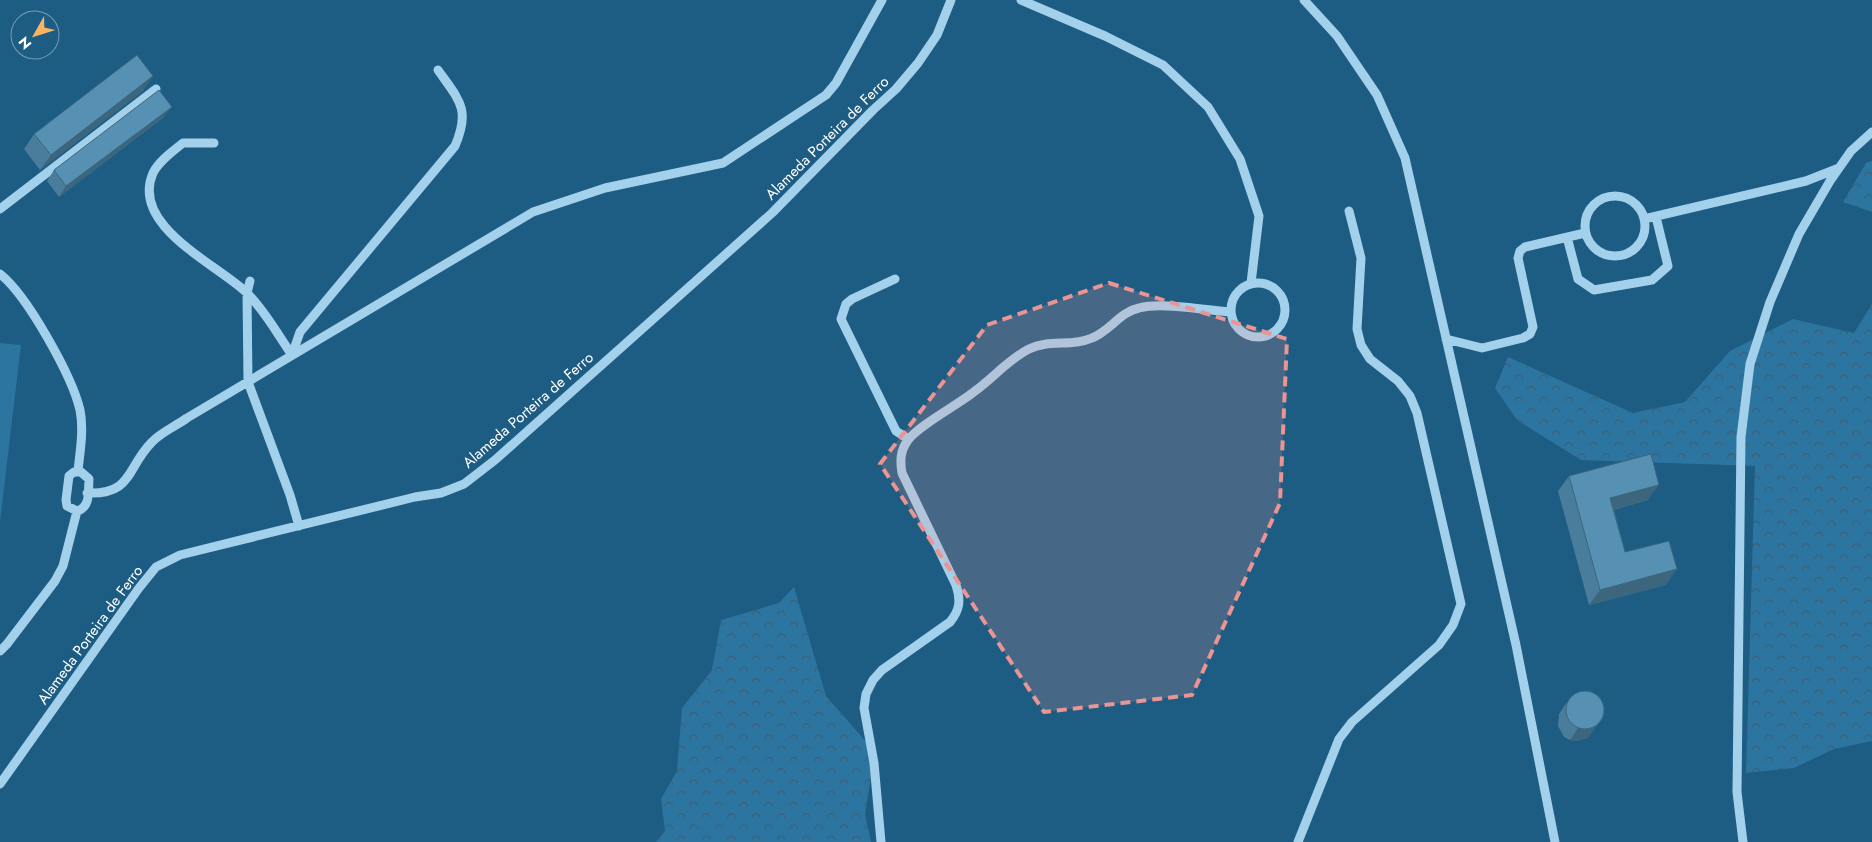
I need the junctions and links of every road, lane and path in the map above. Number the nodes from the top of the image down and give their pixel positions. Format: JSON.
{"nodes":[{"id":1,"x":882,"y":0,"type":"edge"},
{"id":2,"x":1022,"y":0,"type":"edge"},
{"id":3,"x":1304,"y":0,"type":"edge"},
{"id":4,"x":951,"y":1,"type":"edge"},
{"id":5,"x":438,"y":70,"type":"dead end"},
{"id":6,"x":156,"y":89,"type":"dead end"},
{"id":7,"x":1872,"y":132,"type":"edge"},
{"id":8,"x":214,"y":143,"type":"dead end"},
{"id":9,"x":1839,"y":168,"type":"junction"},
{"id":10,"x":0,"y":209,"type":"edge"},
{"id":11,"x":1349,"y":211,"type":"dead end"},
{"id":12,"x":1656,"y":217,"type":"junction"},
{"id":13,"x":1644,"y":219,"type":"junction"},
{"id":14,"x":1586,"y":233,"type":"junction"},
{"id":15,"x":1567,"y":237,"type":"junction"},
{"id":16,"x":0,"y":274,"type":"edge"},
{"id":17,"x":895,"y":279,"type":"dead end"},
{"id":18,"x":250,"y":280,"type":"dead end"},
{"id":19,"x":1251,"y":283,"type":"junction"},
{"id":20,"x":247,"y":293,"type":"junction"},
{"id":21,"x":1230,"y":312,"type":"junction"},
{"id":22,"x":1446,"y":339,"type":"junction"},
{"id":23,"x":292,"y":355,"type":"junction"},
{"id":24,"x":248,"y":382,"type":"junction"},
{"id":25,"x":908,"y":439,"type":"junction"},
{"id":26,"x":78,"y":471,"type":"junction"},
{"id":27,"x":87,"y":493,"type":"junction"},
{"id":28,"x":77,"y":511,"type":"junction"},
{"id":29,"x":299,"y":526,"type":"junction"},
{"id":30,"x":0,"y":651,"type":"edge"},
{"id":31,"x":3,"y":775,"type":"edge"},
{"id":32,"x":0,"y":784,"type":"edge"},
{"id":33,"x":881,"y":842,"type":"edge"},
{"id":34,"x":1298,"y":842,"type":"edge"},
{"id":35,"x":1554,"y":842,"type":"edge"},
{"id":36,"x":1743,"y":842,"type":"edge"}],
"edges":[{"from":1,"to":23,"type":"street"},
{"from":2,"to":19,"type":"street"},
{"from":3,"to":22,"type":"street"},
{"from":4,"to":29,"type":"street","name":"Alameda Porteira de Ferro"},
{"from":5,"to":23,"type":"street"},
{"from":6,"to":10,"type":"street"},
{"from":7,"to":9,"type":"street"},
{"from":8,"to":20,"type":"street"},
{"from":9,"to":12,"type":"street"},
{"from":9,"to":36,"type":"street"},
{"from":11,"to":34,"type":"street"},
{"from":12,"to":13,"type":"street"},
{"from":12,"to":15,"type":"street"},
{"from":13,"to":14,"type":"street"},
{"from":13,"to":14,"type":"street"},
{"from":14,"to":15,"type":"street"},
{"from":15,"to":22,"type":"street"},
{"from":16,"to":26,"type":"street"},
{"from":17,"to":25,"type":"street"},
{"from":18,"to":20,"type":"street"},
{"from":19,"to":21,"type":"street"},
{"from":19,"to":21,"type":"street"},
{"from":20,"to":23,"type":"street"},
{"from":20,"to":24,"type":"street"},
{"from":21,"to":25,"type":"street"},
{"from":22,"to":35,"type":"street"},
{"from":23,"to":24,"type":"street"},
{"from":24,"to":27,"type":"street"},
{"from":24,"to":29,"type":"street"},
{"from":25,"to":33,"type":"street"},
{"from":26,"to":27,"type":"street"},
{"from":26,"to":28,"type":"street"},
{"from":27,"to":28,"type":"street"},
{"from":28,"to":30,"type":"street"},
{"from":29,"to":31,"type":"street","name":"Alameda Porteira de Ferro"},
{"from":31,"to":32,"type":"street","name":"Alameda Porteira de Ferro"}]}
